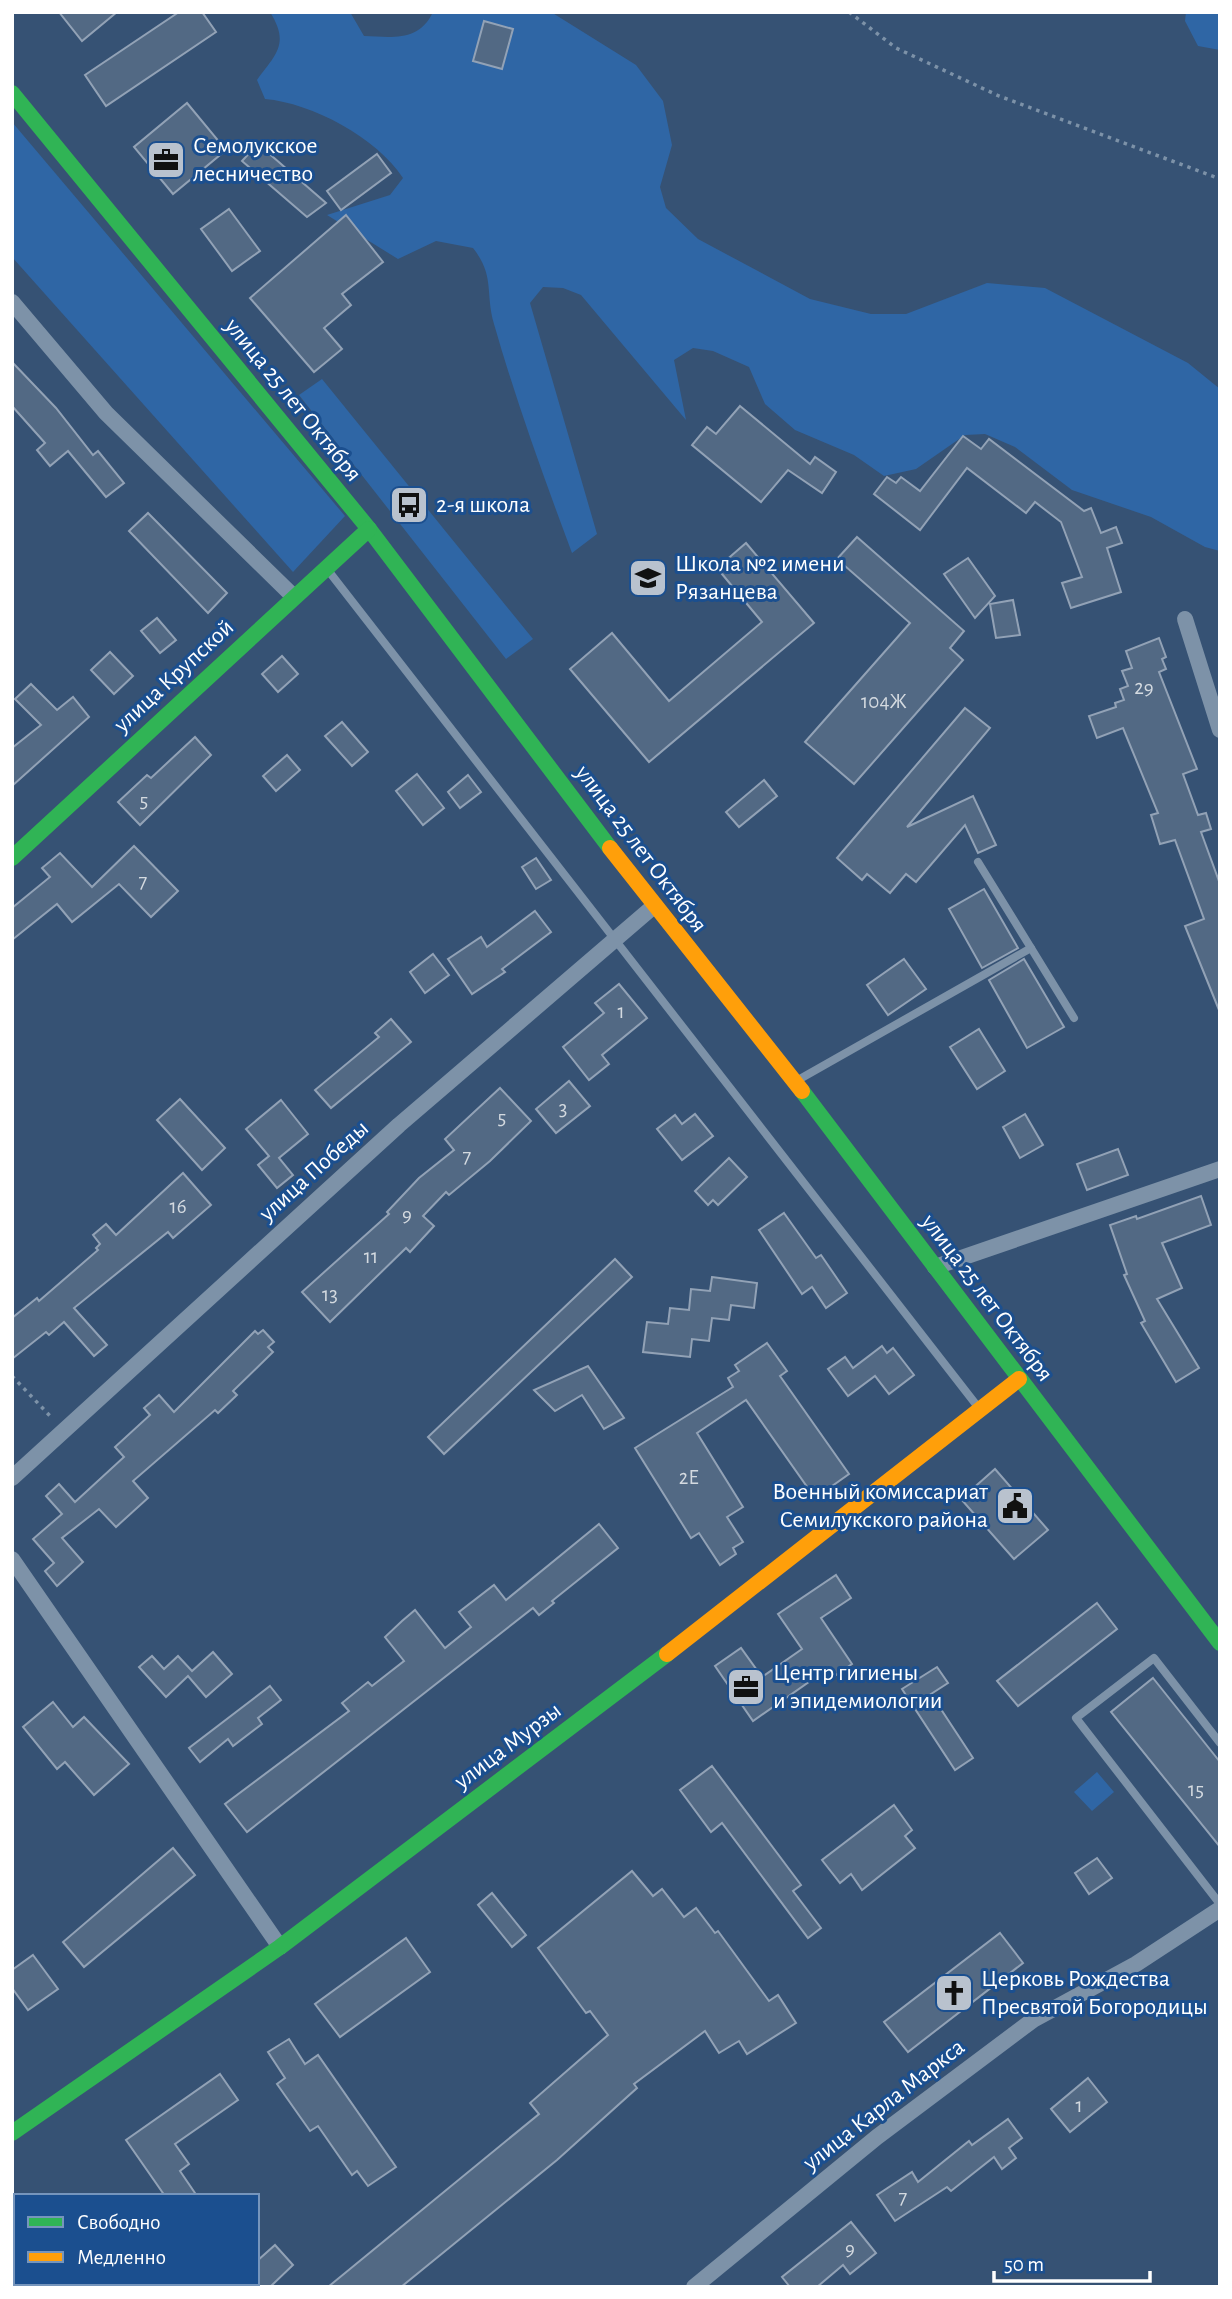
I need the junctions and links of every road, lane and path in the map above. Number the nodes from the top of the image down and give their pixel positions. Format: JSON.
{"nodes":[{"id":1,"x":849,"y":12,"type":"edge"},
{"id":2,"x":12,"y":93,"type":"edge"},
{"id":3,"x":1220,"y":179,"type":"edge"},
{"id":4,"x":12,"y":302,"type":"edge"},
{"id":5,"x":369,"y":529,"type":"junction"},
{"id":6,"x":327,"y":569,"type":"junction"},
{"id":7,"x":293,"y":596,"type":"junction"},
{"id":8,"x":1185,"y":619,"type":"dead end"},
{"id":9,"x":1220,"y":730,"type":"edge"},
{"id":10,"x":12,"y":858,"type":"edge"},
{"id":11,"x":978,"y":862,"type":"dead end"},
{"id":12,"x":654,"y":906,"type":"junction"},
{"id":13,"x":613,"y":940,"type":"junction"},
{"id":14,"x":1031,"y":948,"type":"junction"},
{"id":15,"x":1074,"y":1018,"type":"dead end"},
{"id":16,"x":795,"y":1082,"type":"junction"},
{"id":17,"x":1220,"y":1169,"type":"edge"},
{"id":18,"x":935,"y":1267,"type":"junction"},
{"id":19,"x":12,"y":1376,"type":"edge"},
{"id":20,"x":1019,"y":1379,"type":"junction"},
{"id":21,"x":981,"y":1411,"type":"junction"},
{"id":22,"x":63,"y":1430,"type":"junction"},
{"id":23,"x":12,"y":1478,"type":"edge"},
{"id":24,"x":12,"y":1559,"type":"edge"},
{"id":25,"x":1220,"y":1643,"type":"edge"},
{"id":26,"x":1220,"y":1743,"type":"edge"},
{"id":27,"x":1220,"y":1906,"type":"edge"},
{"id":28,"x":280,"y":1947,"type":"junction"},
{"id":29,"x":12,"y":2133,"type":"edge"},
{"id":30,"x":694,"y":2287,"type":"edge"}],
"edges":[{"from":1,"to":3,"type":"path"},
{"from":2,"to":5,"type":"street","name":"улица 25 лет Октября"},
{"from":4,"to":7,"type":"street"},
{"from":5,"to":6,"type":"street","name":"улица Крупской"},
{"from":5,"to":12,"type":"street","name":"улица 25 лет Октября"},
{"from":6,"to":7,"type":"street","name":"улица Крупской"},
{"from":6,"to":13,"type":"lane"},
{"from":7,"to":10,"type":"street","name":"улица Крупской"},
{"from":8,"to":9,"type":"street"},
{"from":11,"to":14,"type":"lane"},
{"from":12,"to":13,"type":"street","name":"улица Победы"},
{"from":12,"to":16,"type":"street","name":"улица 25 лет Октября"},
{"from":13,"to":21,"type":"lane"},
{"from":13,"to":22,"type":"street","name":"улица Победы"},
{"from":14,"to":15,"type":"lane"},
{"from":14,"to":16,"type":"lane"},
{"from":16,"to":18,"type":"street","name":"улица 25 лет Октября"},
{"from":17,"to":18,"type":"street"},
{"from":18,"to":20,"type":"street","name":"улица 25 лет Октября"},
{"from":19,"to":22,"type":"path"},
{"from":20,"to":21,"type":"street","name":"улица Мурзы"},
{"from":20,"to":25,"type":"street","name":"улица 25 лет Октября"},
{"from":21,"to":28,"type":"street","name":"улица Мурзы"},
{"from":22,"to":23,"type":"street","name":"улица Победы"},
{"from":24,"to":28,"type":"street"},
{"from":26,"to":27,"type":"lane"},
{"from":27,"to":30,"type":"street","name":"улица Карла Маркса"},
{"from":28,"to":29,"type":"street","name":"улица Мурзы"}]}
